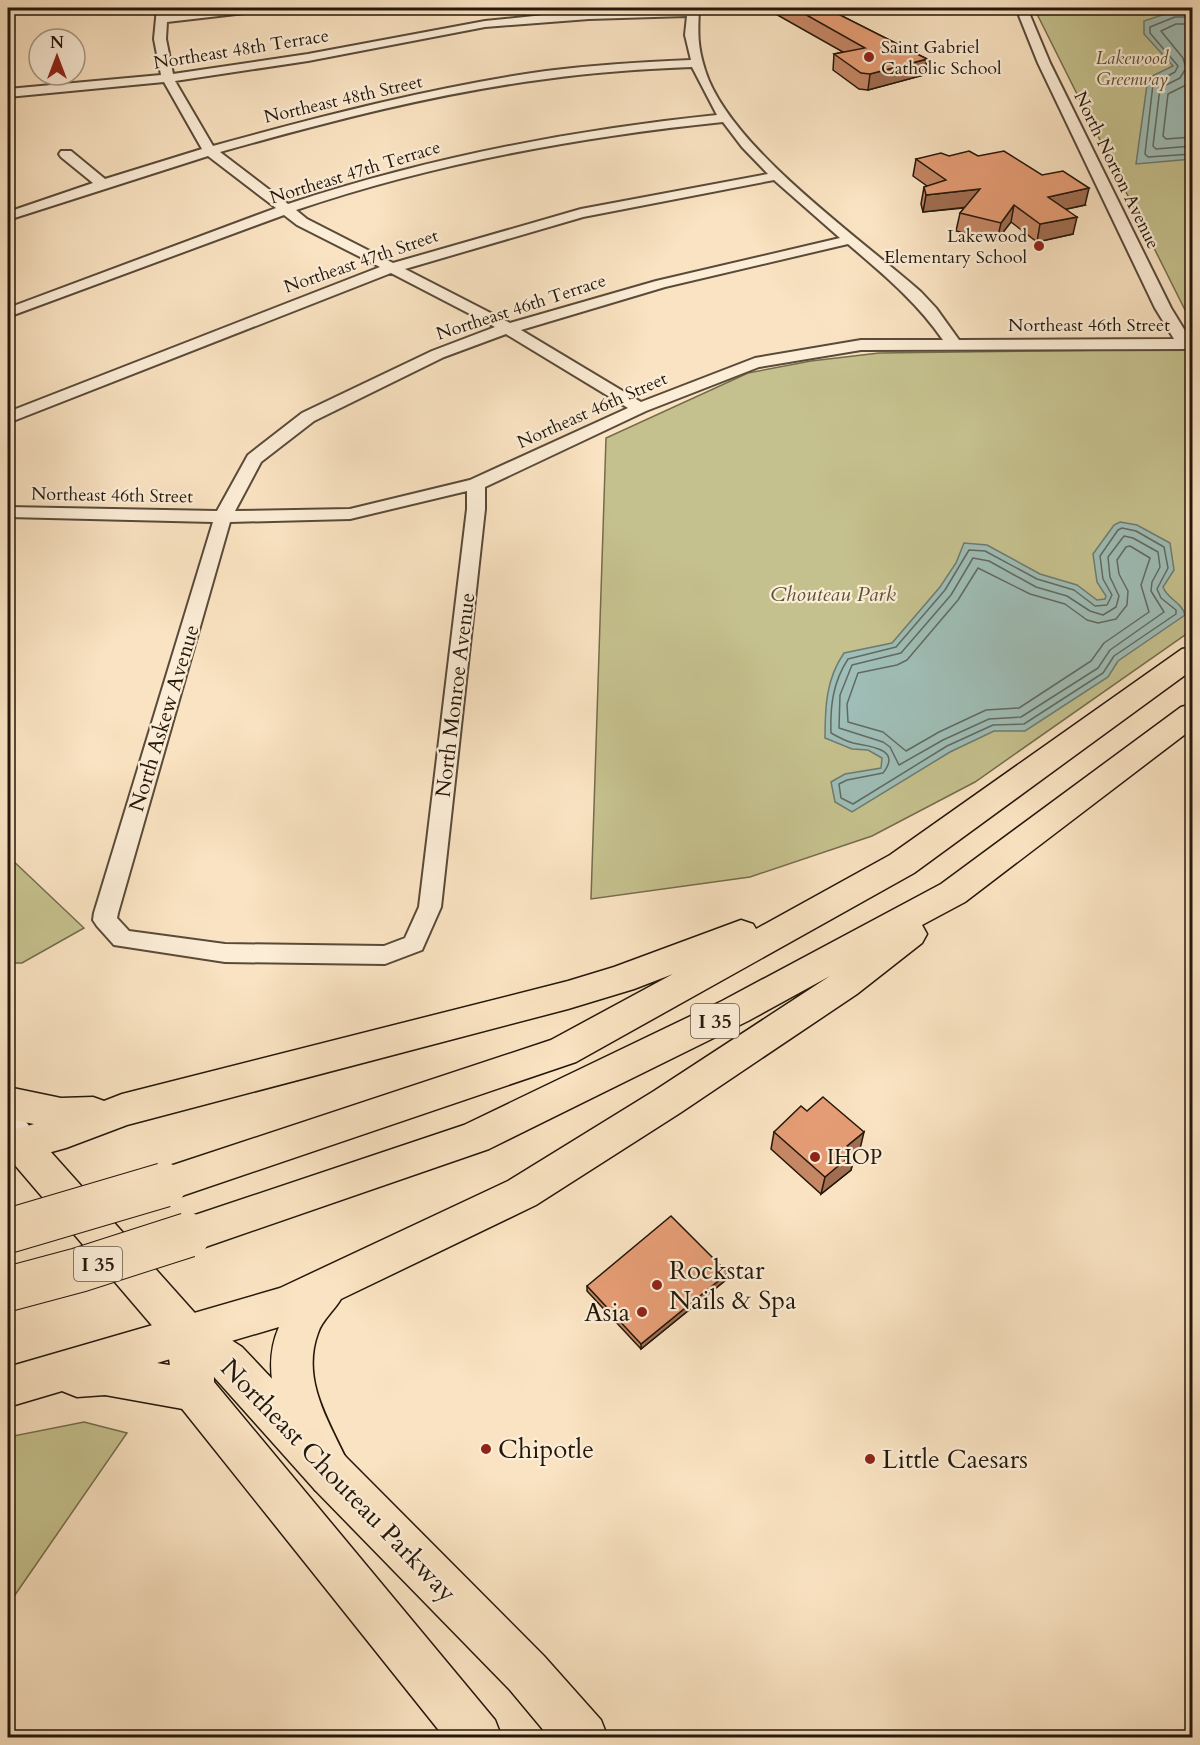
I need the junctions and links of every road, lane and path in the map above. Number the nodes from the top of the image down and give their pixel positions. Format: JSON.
{"nodes":[{"id":1,"x":263,"y":8,"type":"edge"},
{"id":2,"x":1022,"y":8,"type":"edge"},
{"id":3,"x":694,"y":10,"type":"edge"},
{"id":4,"x":161,"y":13,"type":"edge"},
{"id":5,"x":697,"y":63,"type":"junction"},
{"id":6,"x":168,"y":80,"type":"junction"},
{"id":7,"x":8,"y":93,"type":"edge"},
{"id":8,"x":726,"y":118,"type":"junction"},
{"id":9,"x":209,"y":150,"type":"junction"},
{"id":10,"x":66,"y":154,"type":"dead end"},
{"id":11,"x":776,"y":176,"type":"junction"},
{"id":12,"x":101,"y":183,"type":"junction"},
{"id":13,"x":285,"y":210,"type":"junction"},
{"id":14,"x":8,"y":216,"type":"edge"},
{"id":15,"x":852,"y":239,"type":"junction"},
{"id":16,"x":391,"y":268,"type":"junction"},
{"id":17,"x":8,"y":313,"type":"edge"},
{"id":18,"x":509,"y":328,"type":"junction"},
{"id":19,"x":954,"y":344,"type":"junction"},
{"id":20,"x":1189,"y":344,"type":"edge"},
{"id":21,"x":640,"y":408,"type":"junction"},
{"id":22,"x":8,"y":418,"type":"edge"},
{"id":23,"x":477,"y":483,"type":"junction"},
{"id":24,"x":8,"y":512,"type":"edge"},
{"id":25,"x":223,"y":517,"type":"junction"},
{"id":26,"x":1192,"y":656,"type":"edge"},
{"id":27,"x":1192,"y":714,"type":"edge"},
{"id":28,"x":902,"y":864,"type":"junction"},
{"id":29,"x":952,"y":893,"type":"junction"},
{"id":30,"x":105,"y":920,"type":"joint"},
{"id":31,"x":8,"y":1103,"type":"edge"},
{"id":32,"x":122,"y":1110,"type":"junction"},
{"id":33,"x":12,"y":1139,"type":"edge"},
{"id":34,"x":8,"y":1231,"type":"edge"},
{"id":35,"x":327,"y":1286,"type":"junction"},
{"id":36,"x":8,"y":1289,"type":"edge"},
{"id":37,"x":187,"y":1335,"type":"junction"},
{"id":38,"x":24,"y":1383,"type":"edge"},
{"id":39,"x":194,"y":1390,"type":"junction"},
{"id":40,"x":331,"y":1474,"type":"junction"},
{"id":41,"x":477,"y":1737,"type":"edge"},
{"id":42,"x":583,"y":1737,"type":"edge"}],
"edges":[{"from":1,"to":4,"type":"street"},
{"from":2,"to":20,"type":"street","name":"North Norton Avenue"},
{"from":3,"to":5,"type":"street"},
{"from":3,"to":6,"type":"street","name":"Northeast 48th Terrace"},
{"from":4,"to":6,"type":"street"},
{"from":5,"to":8,"type":"street"},
{"from":5,"to":9,"type":"street","name":"Northeast 48th Street"},
{"from":6,"to":7,"type":"street","name":"Northeast 48th Terrace"},
{"from":6,"to":9,"type":"street"},
{"from":8,"to":11,"type":"street"},
{"from":8,"to":13,"type":"street","name":"Northeast 47th Terrace"},
{"from":9,"to":12,"type":"street","name":"Northeast 48th Street"},
{"from":9,"to":13,"type":"street"},
{"from":10,"to":12,"type":"street"},
{"from":11,"to":15,"type":"street"},
{"from":11,"to":16,"type":"street","name":"Northeast 47th Street"},
{"from":12,"to":14,"type":"street","name":"Northeast 48th Street"},
{"from":13,"to":16,"type":"street"},
{"from":13,"to":17,"type":"street","name":"Northeast 47th Terrace"},
{"from":15,"to":18,"type":"street","name":"Northeast 46th Terrace"},
{"from":15,"to":19,"type":"street"},
{"from":16,"to":18,"type":"street"},
{"from":16,"to":22,"type":"street","name":"Northeast 47th Street"},
{"from":18,"to":21,"type":"street"},
{"from":18,"to":25,"type":"street","name":"Northeast 46th Terrace"},
{"from":19,"to":20,"type":"street","name":"Northeast 46th Street"},
{"from":19,"to":21,"type":"street","name":"Northeast 46th Street"},
{"from":21,"to":23,"type":"street","name":"Northeast 46th Street"},
{"from":23,"to":25,"type":"street","name":"Northeast 46th Street"},
{"from":23,"to":30,"type":"street","name":"North Monroe Avenue"},
{"from":24,"to":25,"type":"street","name":"Northeast 46th Street"},
{"from":25,"to":30,"type":"street","name":"North Askew Avenue"},
{"from":26,"to":28,"type":"main road","number":"I 35"},
{"from":27,"to":29,"type":"main road","number":"I 35"},
{"from":28,"to":32,"type":"main road"},
{"from":28,"to":34,"type":"main road","number":"I 35","bridge":true},
{"from":29,"to":35,"type":"main road"},
{"from":29,"to":36,"type":"main road","number":"I 35","bridge":true},
{"from":31,"to":32,"type":"main road"},
{"from":32,"to":33,"type":"main road"},
{"from":33,"to":37,"type":"main road"},
{"from":35,"to":37,"type":"main road"},
{"from":35,"to":40,"type":"main road"},
{"from":37,"to":38,"type":"main road"},
{"from":37,"to":39,"type":"main road","name":"Northeast Chouteau Parkway"},
{"from":37,"to":40,"type":"main road","name":"Northeast Chouteau Parkway"},
{"from":38,"to":39,"type":"main road"},
{"from":39,"to":41,"type":"main road","name":"Northeast Chouteau Parkway"},
{"from":40,"to":42,"type":"main road","name":"Northeast Chouteau Parkway"}]}
